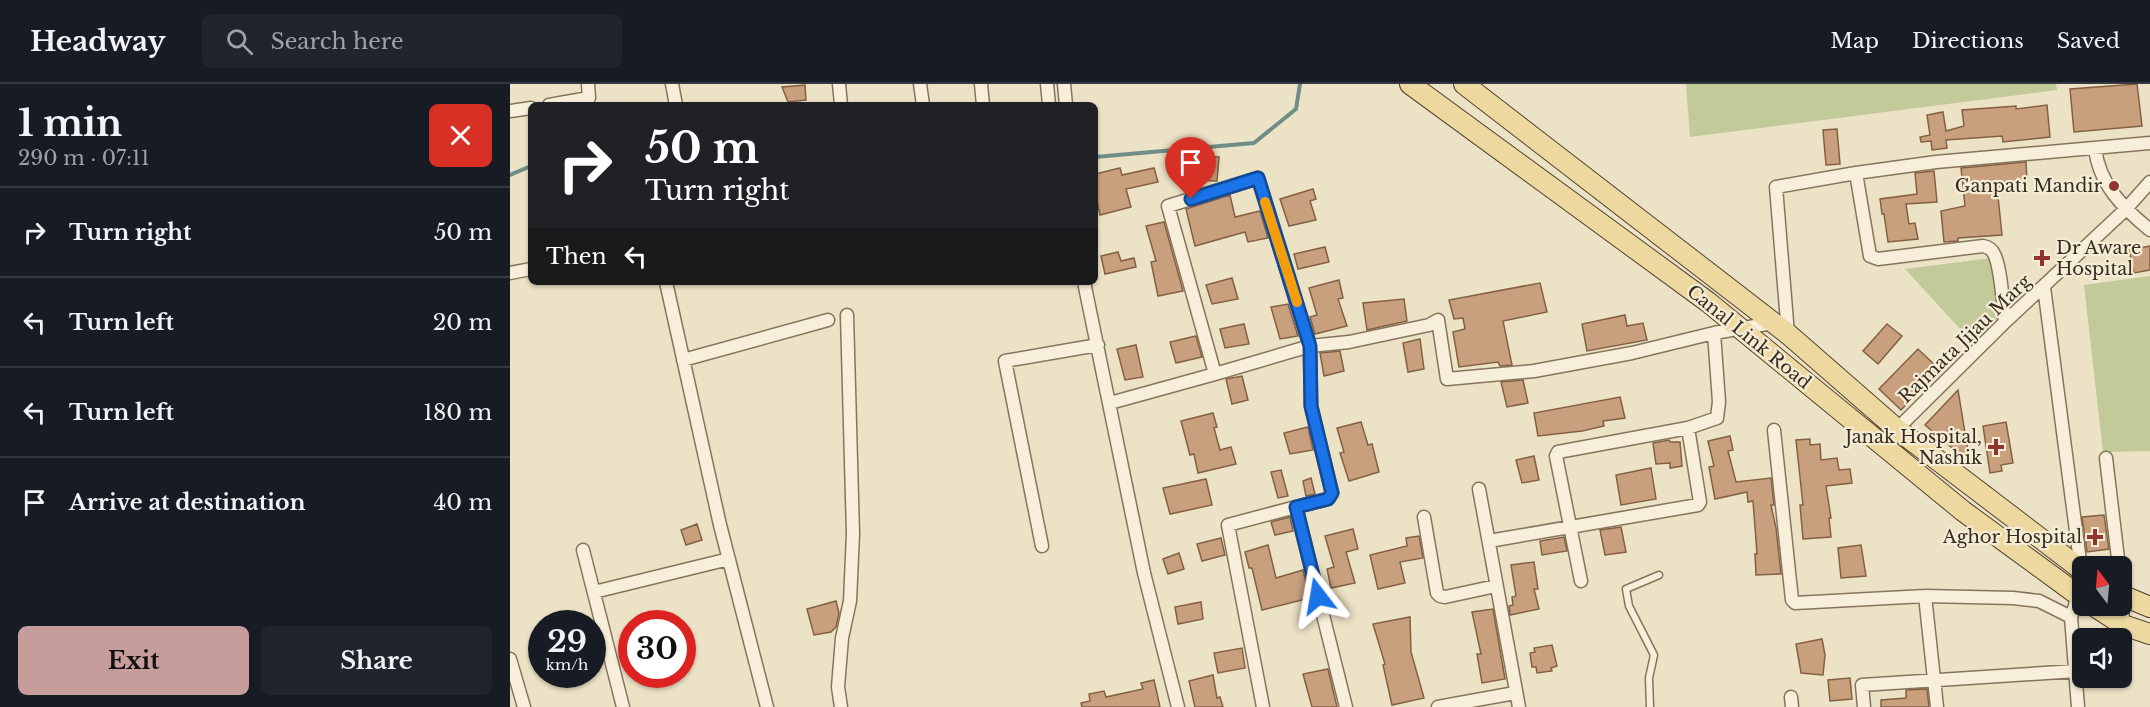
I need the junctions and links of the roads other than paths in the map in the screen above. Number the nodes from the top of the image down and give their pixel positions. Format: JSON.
{"nodes":[{"id":1,"x":588,"y":84,"type":"edge"},
{"id":2,"x":686,"y":84,"type":"edge"},
{"id":3,"x":839,"y":84,"type":"edge"},
{"id":4,"x":920,"y":84,"type":"edge"},
{"id":5,"x":981,"y":84,"type":"edge"},
{"id":6,"x":1047,"y":84,"type":"edge"},
{"id":7,"x":1064,"y":84,"type":"edge"},
{"id":8,"x":1410,"y":84,"type":"edge"},
{"id":9,"x":1464,"y":84,"type":"edge"},
{"id":10,"x":672,"y":85,"type":"edge"},
{"id":11,"x":566,"y":102,"type":"edge"},
{"id":12,"x":675,"y":102,"type":"edge"},
{"id":13,"x":841,"y":102,"type":"edge"},
{"id":14,"x":923,"y":102,"type":"edge"},
{"id":15,"x":983,"y":102,"type":"edge"},
{"id":16,"x":1049,"y":102,"type":"edge"},
{"id":17,"x":1066,"y":102,"type":"edge"},
{"id":18,"x":528,"y":108,"type":"edge"},
{"id":19,"x":510,"y":111,"type":"edge"},
{"id":20,"x":2150,"y":143,"type":"edge"},
{"id":21,"x":2095,"y":148,"type":"junction"},
{"id":22,"x":1856,"y":173,"type":"junction"},
{"id":23,"x":2150,"y":182,"type":"edge"},
{"id":24,"x":2125,"y":210,"type":"junction"},
{"id":25,"x":2150,"y":230,"type":"edge"},
{"id":26,"x":528,"y":270,"type":"edge"},
{"id":27,"x":510,"y":273,"type":"edge"},
{"id":28,"x":667,"y":285,"type":"edge"},
{"id":29,"x":1085,"y":285,"type":"edge"},
{"id":30,"x":2044,"y":287,"type":"junction"},
{"id":31,"x":847,"y":315,"type":"dead end"},
{"id":32,"x":828,"y":320,"type":"dead end"},
{"id":33,"x":2005,"y":321,"type":"junction"},
{"id":34,"x":1742,"y":328,"type":"junction"},
{"id":35,"x":1780,"y":328,"type":"junction"},
{"id":36,"x":1714,"y":333,"type":"junction"},
{"id":37,"x":1098,"y":345,"type":"junction"},
{"id":38,"x":1310,"y":346,"type":"junction"},
{"id":39,"x":683,"y":360,"type":"junction"},
{"id":40,"x":1215,"y":374,"type":"junction"},
{"id":41,"x":1110,"y":403,"type":"junction"},
{"id":42,"x":1688,"y":428,"type":"junction"},
{"id":43,"x":1774,"y":430,"type":"dead end"},
{"id":44,"x":1898,"y":430,"type":"junction"},
{"id":45,"x":1881,"y":445,"type":"junction"},
{"id":46,"x":2106,"y":458,"type":"dead end"},
{"id":47,"x":1479,"y":489,"type":"dead end"},
{"id":48,"x":1296,"y":507,"type":"junction"},
{"id":49,"x":1424,"y":517,"type":"dead end"},
{"id":50,"x":1571,"y":526,"type":"junction"},
{"id":51,"x":1489,"y":541,"type":"junction"},
{"id":52,"x":1042,"y":546,"type":"dead end"},
{"id":53,"x":583,"y":550,"type":"dead end"},
{"id":54,"x":2079,"y":556,"type":"edge"},
{"id":55,"x":2118,"y":556,"type":"edge"},
{"id":56,"x":729,"y":559,"type":"junction"},
{"id":57,"x":2072,"y":562,"type":"edge"},
{"id":58,"x":1659,"y":575,"type":"dead end"},
{"id":59,"x":1581,"y":581,"type":"dead end"},
{"id":60,"x":1496,"y":586,"type":"junction"},
{"id":61,"x":2072,"y":590,"type":"edge"},
{"id":62,"x":594,"y":592,"type":"junction"},
{"id":63,"x":1925,"y":596,"type":"junction"},
{"id":64,"x":2132,"y":597,"type":"edge"},
{"id":65,"x":2150,"y":607,"type":"edge"},
{"id":66,"x":2109,"y":616,"type":"edge"},
{"id":67,"x":2123,"y":616,"type":"edge"},
{"id":68,"x":2072,"y":617,"type":"joint"},
{"id":69,"x":2123,"y":625,"type":"junction"},
{"id":70,"x":2073,"y":628,"type":"edge"},
{"id":71,"x":2150,"y":634,"type":"edge"},
{"id":72,"x":510,"y":659,"type":"edge"},
{"id":73,"x":2072,"y":671,"type":"edge"},
{"id":74,"x":1934,"y":681,"type":"junction"},
{"id":75,"x":2077,"y":688,"type":"edge"},
{"id":76,"x":1515,"y":693,"type":"junction"},
{"id":77,"x":524,"y":707,"type":"edge"},
{"id":78,"x":623,"y":707,"type":"edge"},
{"id":79,"x":767,"y":707,"type":"edge"},
{"id":80,"x":841,"y":707,"type":"edge"},
{"id":81,"x":1178,"y":707,"type":"edge"},
{"id":82,"x":1263,"y":707,"type":"edge"},
{"id":83,"x":1346,"y":707,"type":"edge"},
{"id":84,"x":1438,"y":707,"type":"edge"},
{"id":85,"x":1519,"y":707,"type":"edge"},
{"id":86,"x":1650,"y":707,"type":"edge"},
{"id":87,"x":1864,"y":707,"type":"edge"},
{"id":88,"x":1937,"y":707,"type":"edge"},
{"id":89,"x":2078,"y":707,"type":"edge"}],
"edges":[{"from":1,"to":11,"type":"street"},
{"from":2,"to":10,"type":"street"},
{"from":3,"to":13,"type":"street"},
{"from":4,"to":14,"type":"street"},
{"from":5,"to":15,"type":"street"},
{"from":6,"to":16,"type":"street"},
{"from":7,"to":17,"type":"street"},
{"from":8,"to":34,"type":"main road","name":"Canal Link Road"},
{"from":9,"to":35,"type":"main road","name":"Canal Link Road"},
{"from":10,"to":12,"type":"street"},
{"from":18,"to":19,"type":"street"},
{"from":20,"to":21,"type":"street"},
{"from":21,"to":22,"type":"street"},
{"from":21,"to":24,"type":"street"},
{"from":22,"to":33,"type":"street"},
{"from":22,"to":35,"type":"street"},
{"from":23,"to":24,"type":"street","name":"Rajmata Jijau Marg"},
{"from":24,"to":25,"type":"street"},
{"from":24,"to":30,"type":"street","name":"Rajmata Jijau Marg"},
{"from":26,"to":27,"type":"street"},
{"from":28,"to":39,"type":"street"},
{"from":29,"to":37,"type":"street"},
{"from":30,"to":33,"type":"street","name":"Rajmata Jijau Marg"},
{"from":30,"to":54,"type":"street"},
{"from":31,"to":80,"type":"street"},
{"from":32,"to":39,"type":"street"},
{"from":33,"to":44,"type":"street","name":"Rajmata Jijau Marg"},
{"from":34,"to":35,"type":"street"},
{"from":34,"to":36,"type":"street"},
{"from":34,"to":45,"type":"main road","name":"Canal Link Road"},
{"from":35,"to":44,"type":"main road","name":"Canal Link Road"},
{"from":36,"to":38,"type":"street"},
{"from":36,"to":42,"type":"street"},
{"from":37,"to":41,"type":"street"},
{"from":37,"to":52,"type":"street"},
{"from":38,"to":40,"type":"street"},
{"from":38,"to":40,"type":"street"},
{"from":38,"to":48,"type":"street"},
{"from":39,"to":56,"type":"street"},
{"from":40,"to":41,"type":"street"},
{"from":41,"to":81,"type":"street"},
{"from":42,"to":50,"type":"street"},
{"from":42,"to":50,"type":"street"},
{"from":43,"to":63,"type":"street"},
{"from":44,"to":45,"type":"street","name":"Rajmata Jijau Marg"},
{"from":44,"to":57,"type":"main road","name":"Canal Link Road"},
{"from":45,"to":61,"type":"main road","name":"Canal Link Road"},
{"from":46,"to":55,"type":"street"},
{"from":47,"to":51,"type":"street"},
{"from":48,"to":82,"type":"street"},
{"from":48,"to":83,"type":"street"},
{"from":49,"to":60,"type":"street"},
{"from":50,"to":51,"type":"street"},
{"from":50,"to":59,"type":"street"},
{"from":51,"to":60,"type":"street"},
{"from":53,"to":62,"type":"street"},
{"from":56,"to":62,"type":"street"},
{"from":56,"to":79,"type":"street"},
{"from":58,"to":86,"type":"lane"},
{"from":60,"to":76,"type":"street"},
{"from":62,"to":78,"type":"street"},
{"from":63,"to":68,"type":"street"},
{"from":63,"to":74,"type":"street"},
{"from":64,"to":65,"type":"main road"},
{"from":66,"to":69,"type":"main road"},
{"from":67,"to":69,"type":"street"},
{"from":68,"to":70,"type":"street"},
{"from":69,"to":71,"type":"main road"},
{"from":72,"to":77,"type":"street"},
{"from":73,"to":74,"type":"street"},
{"from":74,"to":87,"type":"street"},
{"from":74,"to":88,"type":"street"},
{"from":75,"to":89,"type":"street"},
{"from":76,"to":84,"type":"street"},
{"from":76,"to":85,"type":"street"}]}
